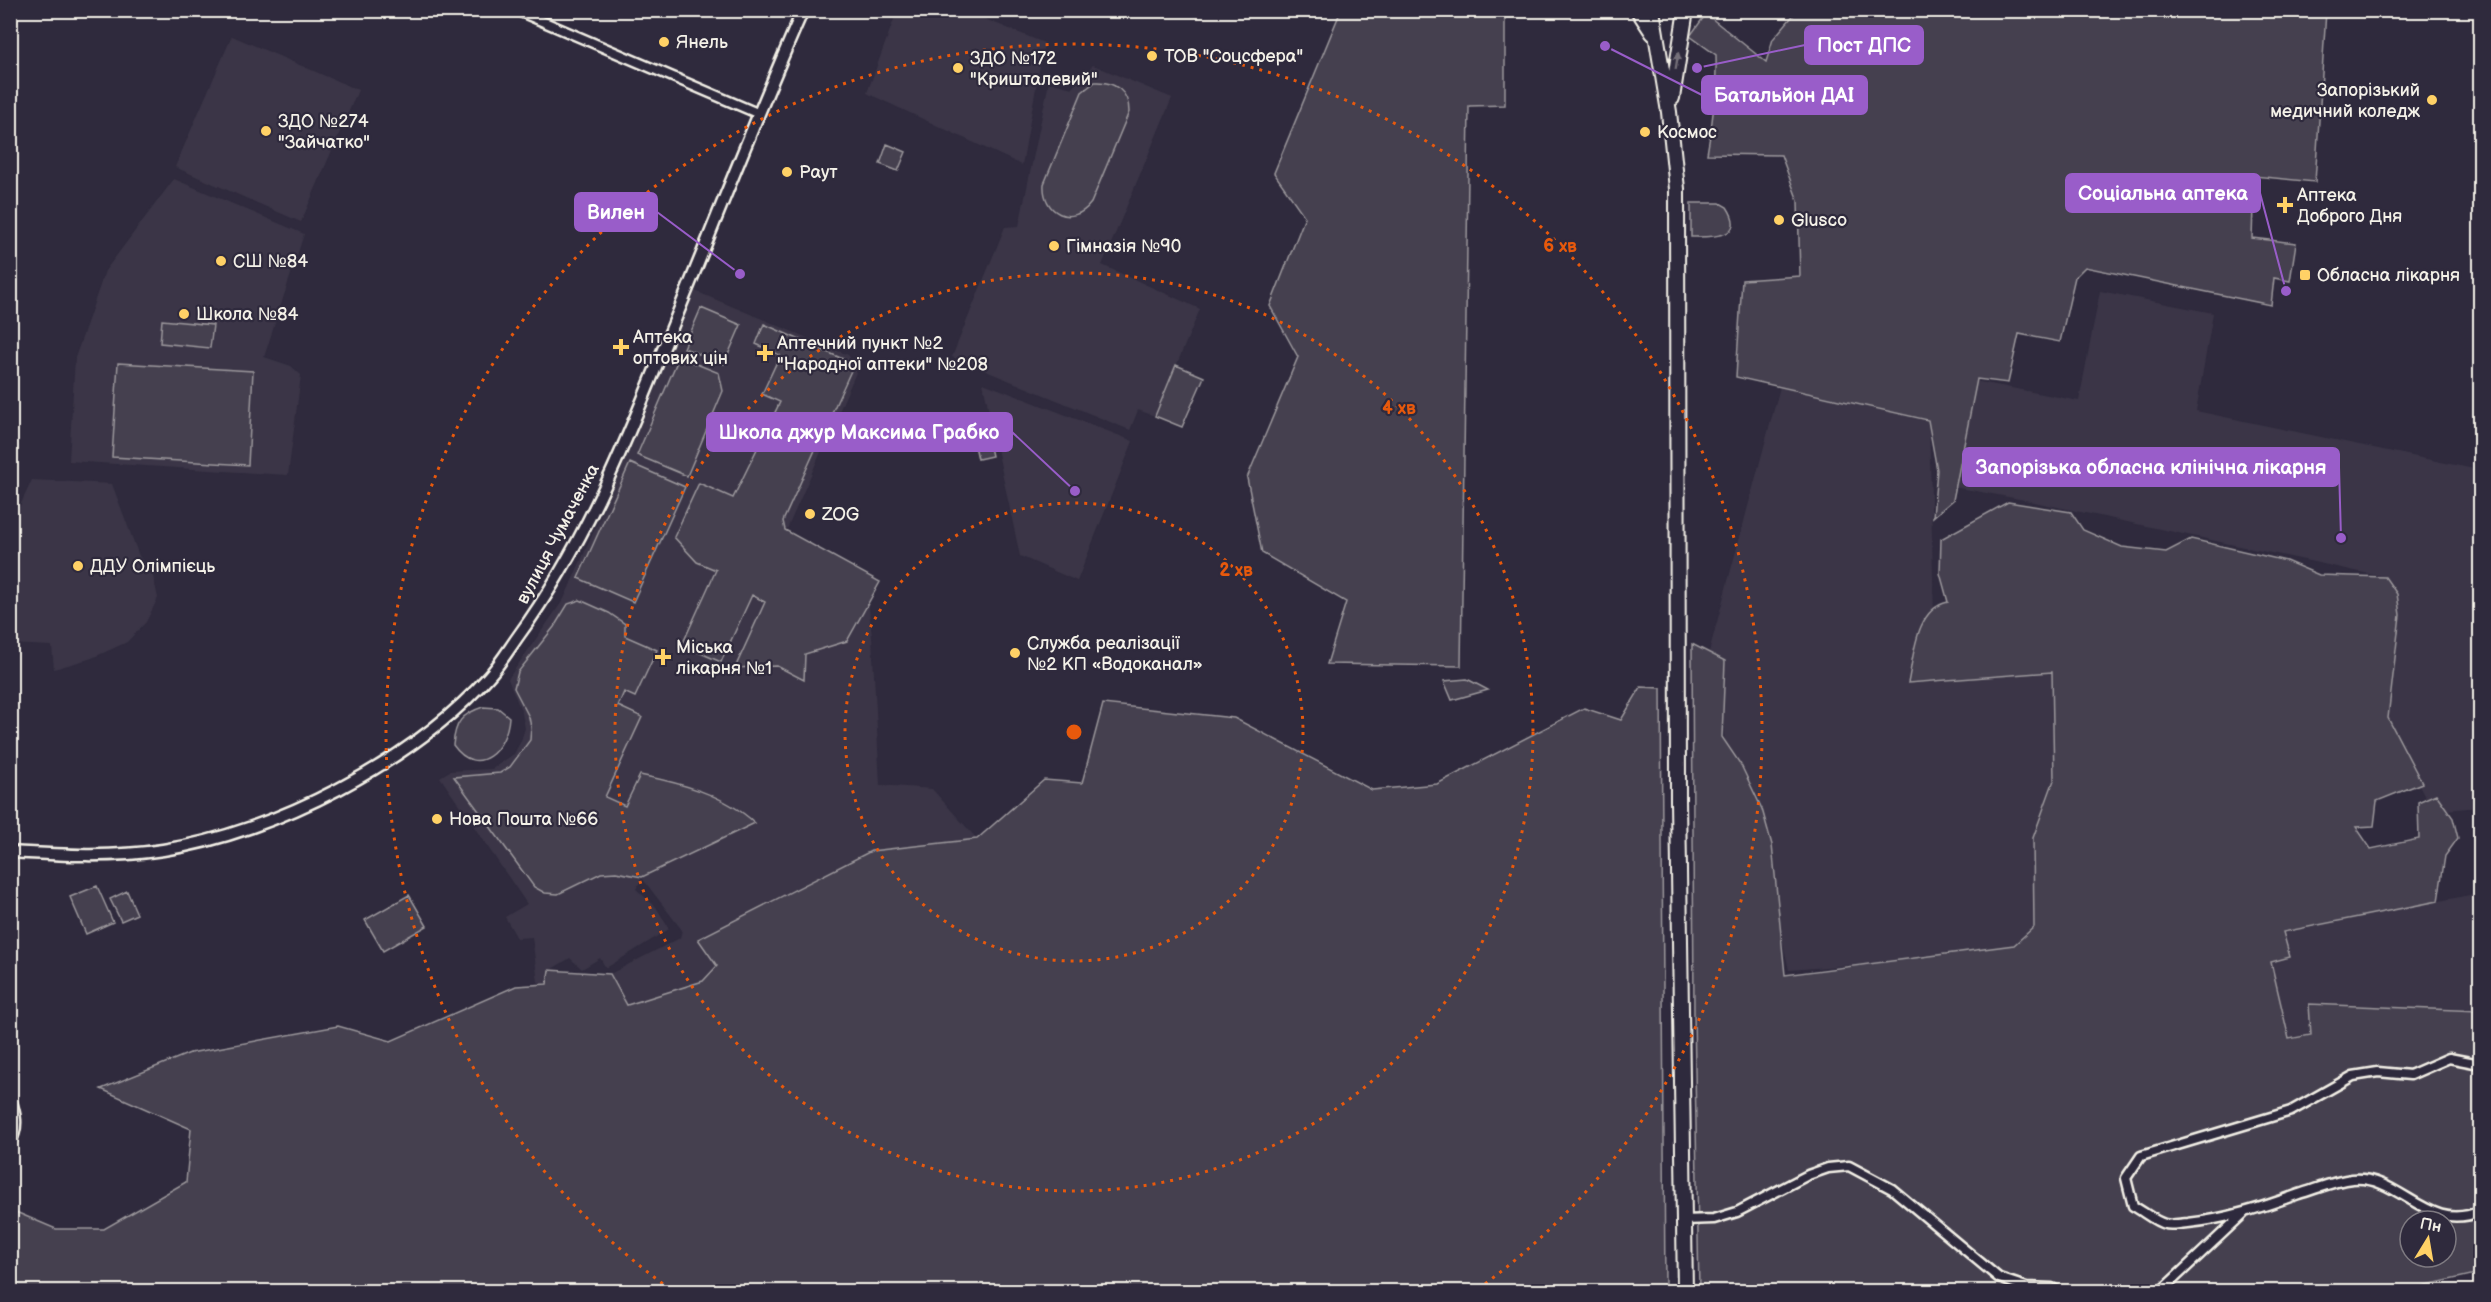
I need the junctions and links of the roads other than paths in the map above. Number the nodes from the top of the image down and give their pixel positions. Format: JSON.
{"nodes":[{"id":1,"x":516,"y":10,"type":"edge"},
{"id":2,"x":803,"y":10,"type":"edge"},
{"id":3,"x":1638,"y":10,"type":"edge"},
{"id":4,"x":1652,"y":10,"type":"edge"},
{"id":5,"x":1686,"y":10,"type":"edge"},
{"id":6,"x":1658,"y":40,"type":"junction"},
{"id":7,"x":1670,"y":111,"type":"junction"},
{"id":8,"x":758,"y":113,"type":"junction"},
{"id":9,"x":10,"y":852,"type":"edge"},
{"id":10,"x":2481,"y":1064,"type":"edge"},
{"id":11,"x":10,"y":1095,"type":"edge"},
{"id":12,"x":10,"y":1144,"type":"edge"},
{"id":13,"x":2481,"y":1211,"type":"edge"},
{"id":14,"x":2244,"y":1213,"type":"junction"},
{"id":15,"x":1684,"y":1220,"type":"junction"},
{"id":16,"x":1685,"y":1292,"type":"edge"},
{"id":17,"x":2060,"y":1292,"type":"edge"},
{"id":18,"x":2160,"y":1292,"type":"edge"}],
"edges":[{"from":1,"to":8,"type":"street"},
{"from":2,"to":8,"type":"street","name":"вулиця Чумаченка"},
{"from":3,"to":6,"type":"highway"},
{"from":4,"to":6,"type":"highway"},
{"from":7,"to":5,"type":"highway","one_way":true},
{"from":6,"to":7,"type":"highway"},
{"from":7,"to":15,"type":"highway"},
{"from":8,"to":9,"type":"street","name":"вулиця Чумаченка"},
{"from":10,"to":14,"type":"street"},
{"from":11,"to":12,"type":"street"},
{"from":13,"to":14,"type":"street"},
{"from":14,"to":18,"type":"street"},
{"from":15,"to":16,"type":"highway"},
{"from":15,"to":17,"type":"street"}]}
